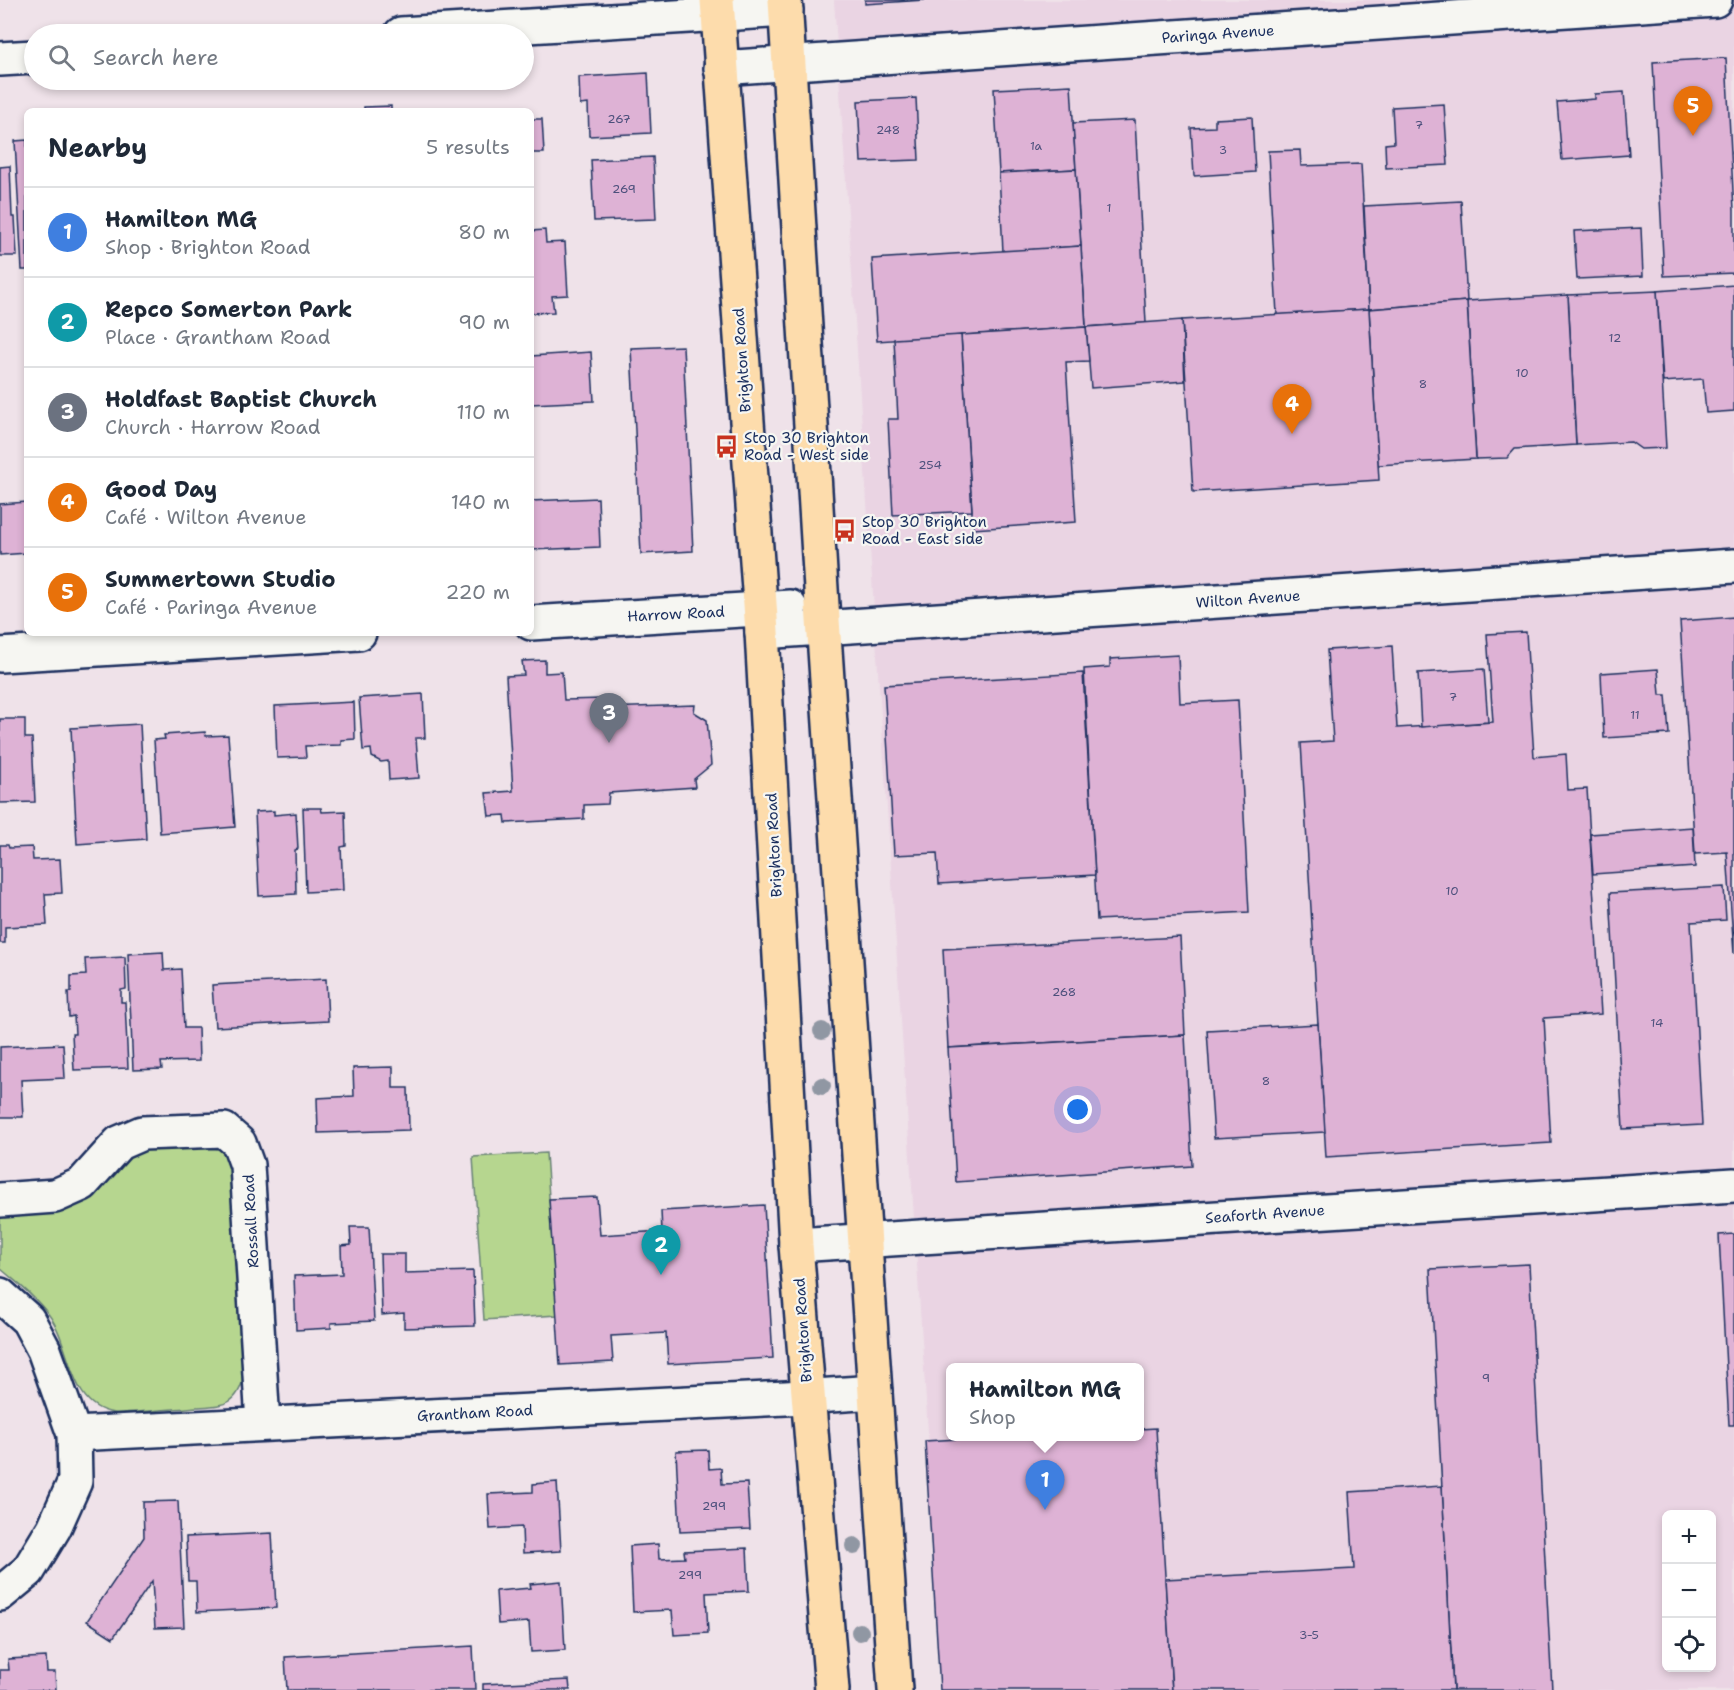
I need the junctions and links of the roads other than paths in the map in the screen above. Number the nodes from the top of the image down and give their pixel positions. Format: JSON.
{"nodes":[{"id":1,"x":1715,"y":0,"type":"edge"},
{"id":2,"x":786,"y":5,"type":"edge"},
{"id":3,"x":717,"y":7,"type":"edge"},
{"id":4,"x":518,"y":24,"type":"edge"},
{"id":5,"x":24,"y":58,"type":"edge"},
{"id":6,"x":0,"y":59,"type":"edge"},
{"id":7,"x":789,"y":63,"type":"junction"},
{"id":8,"x":721,"y":68,"type":"junction"},
{"id":9,"x":1734,"y":566,"type":"edge"},
{"id":10,"x":823,"y":616,"type":"junction"},
{"id":11,"x":761,"y":620,"type":"junction"},
{"id":12,"x":534,"y":623,"type":"edge"},
{"id":13,"x":310,"y":636,"type":"edge"},
{"id":14,"x":0,"y":655,"type":"edge"},
{"id":15,"x":1734,"y":1185,"type":"edge"},
{"id":16,"x":0,"y":1200,"type":"edge"},
{"id":17,"x":864,"y":1240,"type":"junction"},
{"id":18,"x":796,"y":1245,"type":"junction"},
{"id":19,"x":0,"y":1295,"type":"edge"},
{"id":20,"x":875,"y":1392,"type":"junction"},
{"id":21,"x":808,"y":1397,"type":"junction"},
{"id":22,"x":263,"y":1423,"type":"junction"},
{"id":23,"x":74,"y":1434,"type":"junction"},
{"id":24,"x":0,"y":1594,"type":"edge"},
{"id":25,"x":832,"y":1690,"type":"edge"},
{"id":26,"x":895,"y":1690,"type":"edge"}],
"edges":[{"from":1,"to":7,"type":"street","name":"Paringa Avenue"},
{"from":2,"to":3,"type":"street"},
{"from":2,"to":7,"type":"main road"},
{"from":3,"to":4,"type":"street"},
{"from":3,"to":8,"type":"main road","name":"Brighton Road"},
{"from":5,"to":6,"type":"street"},
{"from":7,"to":8,"type":"street","name":"Paringa Avenue"},
{"from":7,"to":10,"type":"main road"},
{"from":8,"to":11,"type":"main road","name":"Brighton Road"},
{"from":9,"to":10,"type":"street","name":"Wilton Avenue"},
{"from":10,"to":11,"type":"street","name":"Harrow Road"},
{"from":10,"to":17,"type":"main road"},
{"from":11,"to":12,"type":"street","name":"Harrow Road"},
{"from":11,"to":18,"type":"main road","name":"Brighton Road"},
{"from":13,"to":14,"type":"street"},
{"from":15,"to":17,"type":"street","name":"Seaforth Avenue"},
{"from":16,"to":22,"type":"street","name":"Rossall Road"},
{"from":17,"to":18,"type":"street","name":"Seaforth Avenue"},
{"from":17,"to":20,"type":"main road"},
{"from":18,"to":21,"type":"main road","name":"Brighton Road"},
{"from":19,"to":23,"type":"street"},
{"from":20,"to":21,"type":"street","name":"Grantham Road"},
{"from":20,"to":26,"type":"main road"},
{"from":21,"to":22,"type":"street","name":"Grantham Road"},
{"from":21,"to":25,"type":"main road","name":"Brighton Road"},
{"from":22,"to":23,"type":"street","name":"Grantham Road"},
{"from":23,"to":24,"type":"street"}]}
